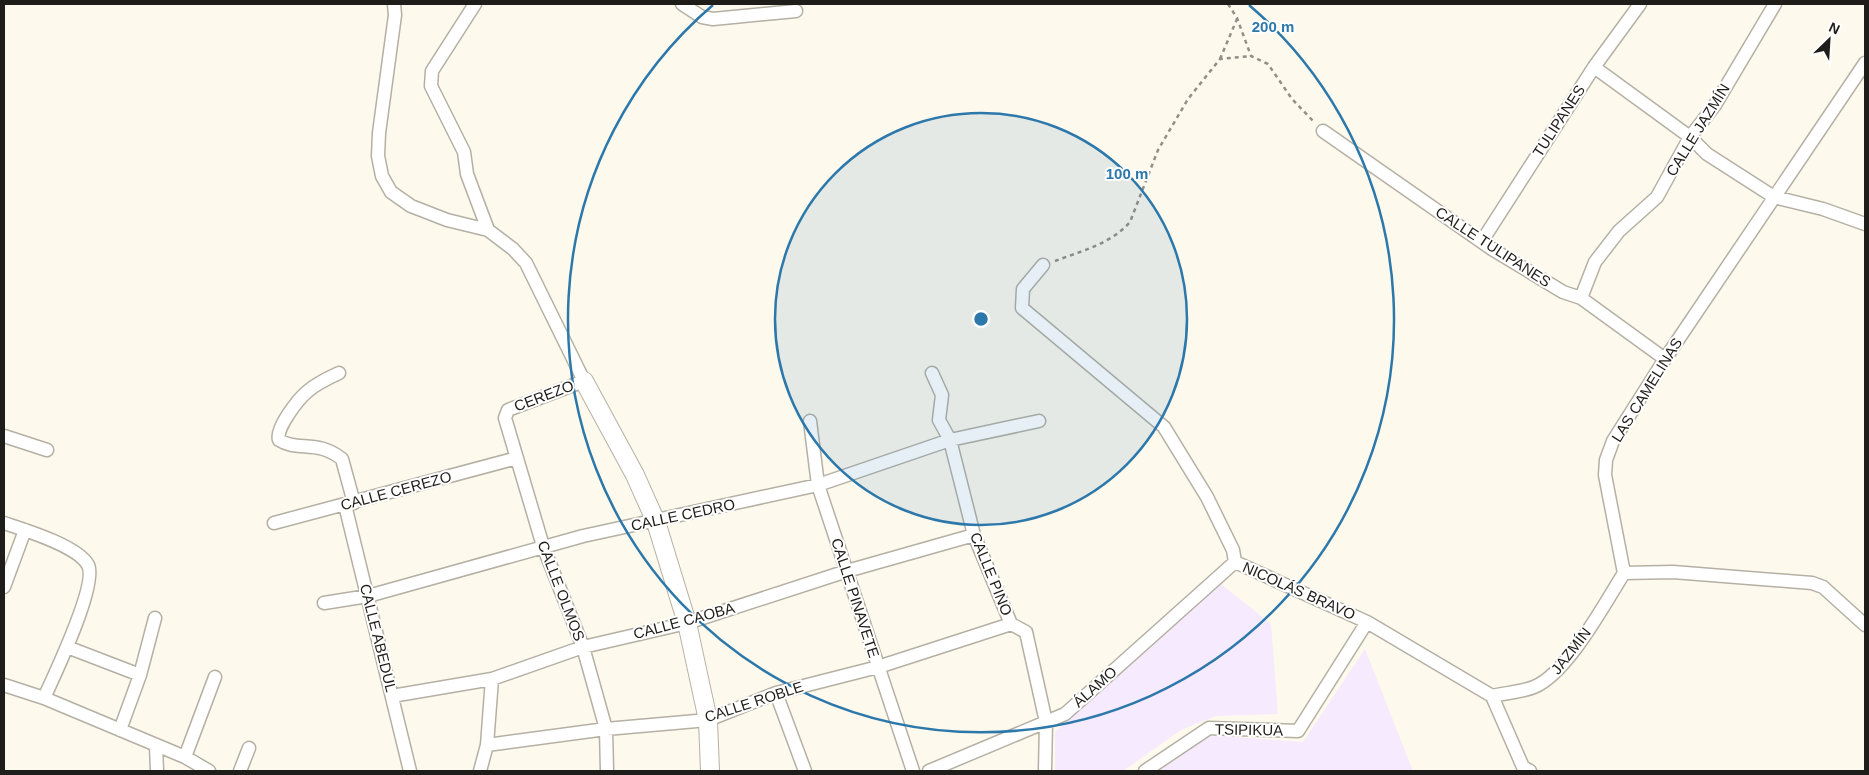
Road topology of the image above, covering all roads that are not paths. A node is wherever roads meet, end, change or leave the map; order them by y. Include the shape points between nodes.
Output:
1 (394, 4) edge
2 (474, 4) edge
3 (682, 4) edge
4 (1640, 4) edge
5 (1775, 4) edge
6 (796, 11) dead end
7 (1865, 63) edge
8 (1594, 67) junction
9 (1323, 131) road end
10 (1690, 137) junction
11 (1774, 197) junction
12 (1865, 224) edge
13 (488, 230) junction
14 (1482, 241) junction
15 (1044, 265) road end
16 (1581, 298) junction
17 (1665, 359) junction
18 (339, 373) dead end
19 (932, 373) dead end
20 (584, 380) junction
21 (506, 413) joint
22 (810, 421) dead end
23 (1039, 421) dead end
24 (4, 436) edge
25 (950, 440) junction
26 (47, 450) dead end
27 (517, 458) junction
28 (818, 485) junction
29 (349, 504) junction
30 (656, 522) junction
31 (4, 523) edge
32 (274, 523) dead end
33 (25, 530) junction
34 (974, 535) junction
35 (543, 546) junction
36 (1235, 562) junction
37 (846, 571) junction
38 (1624, 573) junction
39 (4, 587) edge
40 (368, 596) junction
41 (324, 603) dead end
42 (155, 618) dead end
43 (1367, 622) junction
44 (688, 623) junction
45 (1011, 624) junction
46 (1865, 626) edge
47 (66, 647) junction
48 (583, 647) junction
49 (878, 666) junction
50 (140, 675) junction
51 (215, 677) dead end
52 (492, 679) junction
53 (4, 685) edge
54 (776, 693) junction
55 (392, 696) junction
56 (1492, 696) junction
57 (44, 698) junction
58 (708, 720) junction
59 (1046, 722) junction
60 (120, 730) junction
61 (606, 730) junction
62 (487, 745) junction
63 (156, 746) junction
64 (248, 748) dead end
65 (185, 757) junction
66 (157, 771) edge
67 (209, 771) edge
68 (240, 771) edge
69 (410, 771) edge
70 (480, 771) edge
71 (607, 771) edge
72 (710, 771) edge
73 (805, 771) edge
74 (913, 771) edge
75 (929, 771) edge
76 (1045, 771) edge
77 (1144, 771) edge
78 (1530, 771) edge

1 - 13 street via 379,133 378,156 382,176 391,192 411,206 447,220
2 - 13 street via 430,78 464,152 467,174
3 - 6 street via 702,17 712,19
4 - 8 street, TULIPANES
5 - 10 street, CALLE JAZMÍN via 1715,105
7 - 11 street, LAS CAMELINAS
8 - 10 street
8 - 14 street, TULIPANES
9 - 14 street, CALLE TULIPANES
10 - 11 street via 1707,154
10 - 16 street, CALLE JAZMÍN via 1657,197 1619,231 1595,262
11 - 12 street
11 - 17 street, LAS CAMELINAS
13 - 20 street via 526,262
14 - 16 street, CALLE TULIPANES via 1563,292
15 - 36 street, NICOLÁS BRAVO via 1023,289 1022,308 1164,427 1207,497 1233,550
16 - 17 street, CALLE TULIPANES
17 - 38 street, LAS CAMELINAS via 1613,441 1606,460 1605,475
18 - 29 street via 307,392 277,435 278,440 286,445 326,449 342,459
19 - 25 street, CALLE PINO via 942,395 939,420
20 - 21 street, CEREZO
20 - 30 street via 635,475
21 - 27 street, CALLE OLMOS
22 - 28 street, CALLE PINAVETE
23 - 25 street, CALLE CEDRO
24 - 26 street
25 - 28 street, CALLE CEDRO
25 - 34 street, CALLE PINO
27 - 29 street, CALLE CEREZO
27 - 35 street, CALLE OLMOS
28 - 30 street, CALLE CEDRO
28 - 37 street, CALLE PINAVETE
29 - 32 street, CALLE CEREZO
29 - 40 street, CALLE ABEDUL
30 - 35 street, CALLE CEDRO
30 - 44 street
31 - 33 street
33 - 39 street
33 - 47 street via 77,554 91,571 81,612
34 - 37 street, CALLE CAOBA
34 - 45 street, CALLE PINO
35 - 40 street, CALLE CEDRO
35 - 48 street, CALLE OLMOS
36 - 43 street, NICOLÁS BRAVO
36 - 59 street, ÁLAMO via 1065,714
37 - 44 street, CALLE CAOBA
37 - 49 street, CALLE PINAVETE
38 - 46 street via 1673,572 1812,583 1823,588
38 - 56 street, JAZMÍN via 1582,640 1551,678 1534,688
40 - 41 street, CALLE CEDRO
40 - 55 street, CALLE ABEDUL
42 - 50 street
43 - 56 street, NICOLÁS BRAVO
43 - 77 street, TSIPIKUA via 1298,731 1209,728
44 - 48 street, CALLE CAOBA
44 - 58 street
45 - 49 street, CALLE ROBLE
45 - 59 street, CALLE PINO via 1026,632
47 - 50 street
47 - 57 street
48 - 52 street, CALLE CAOBA
48 - 61 street, CALLE OLMOS
49 - 54 street, CALLE ROBLE
49 - 74 street, CALLE PINAVETE
50 - 60 street
51 - 65 street
52 - 55 street, CALLE CAOBA
52 - 62 street
53 - 57 street
54 - 58 street, CALLE ROBLE
54 - 73 street
55 - 69 street, CALLE ABEDUL
56 - 78 street via 1523,767
57 - 60 street
58 - 61 street, CALLE ROBLE
58 - 72 street
59 - 75 street, ÁLAMO
59 - 76 street, CALLE PINO
60 - 63 street
61 - 62 street, CALLE ROBLE
61 - 71 street, CALLE OLMOS
62 - 70 street
63 - 65 street
63 - 66 street
64 - 68 street
65 - 67 street

